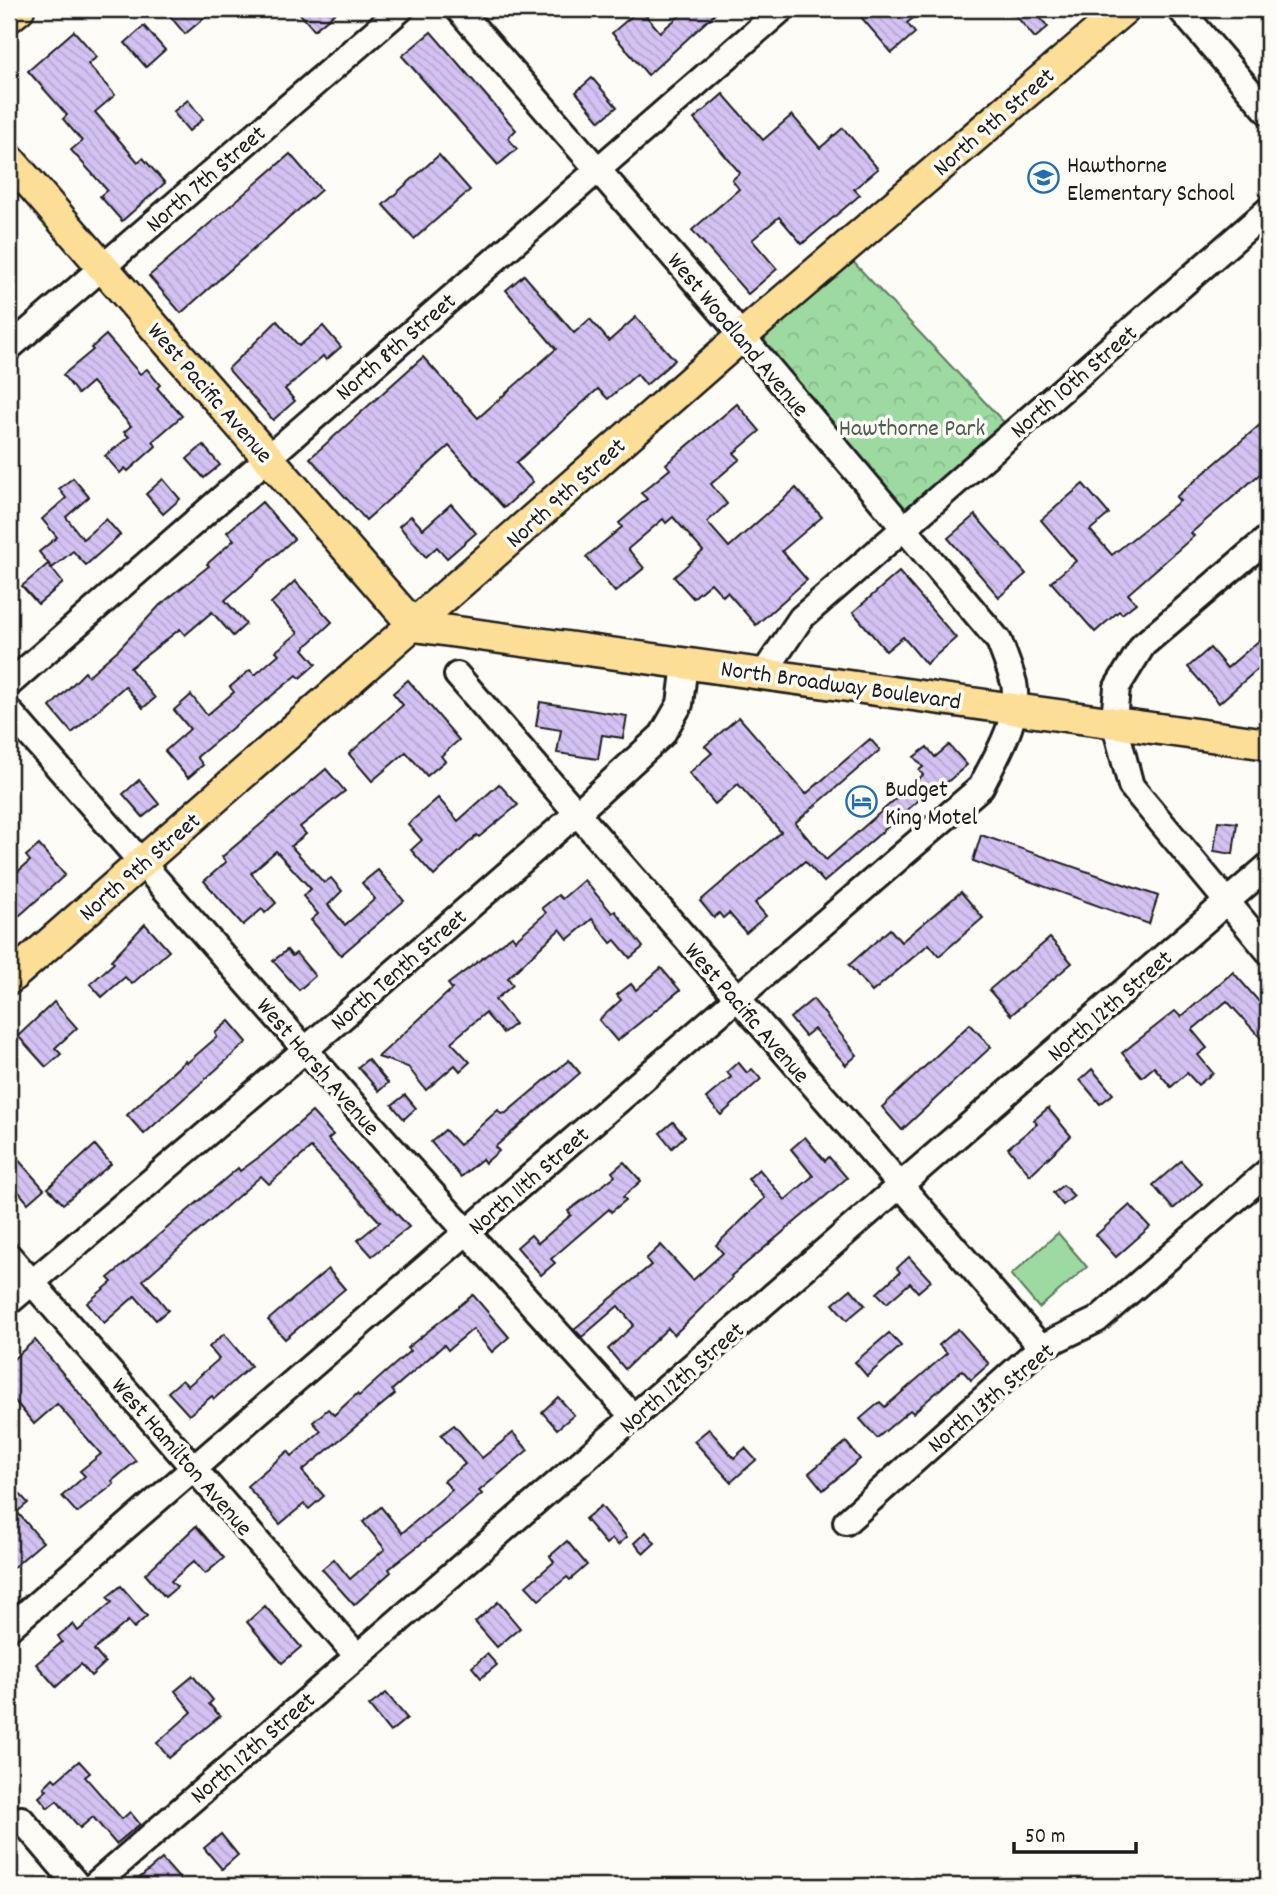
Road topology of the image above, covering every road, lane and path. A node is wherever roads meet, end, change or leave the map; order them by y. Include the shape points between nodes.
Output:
1 (19, 9) edge
2 (401, 9) edge
3 (458, 9) edge
4 (782, 9) edge
5 (1124, 9) edge
6 (1180, 9) edge
7 (9, 17) edge
8 (1268, 112) edge
9 (9, 159) edge
10 (598, 169) junction
11 (1268, 210) edge
12 (102, 267) junction
13 (742, 336) junction
14 (9, 348) edge
15 (268, 457) junction
16 (904, 529) junction
17 (1268, 538) edge
18 (414, 626) junction
19 (685, 664) junction
20 (764, 673) junction
21 (457, 675) dead end
22 (9, 684) edge
23 (1014, 708) junction
24 (9, 711) edge
25 (1114, 720) junction
26 (1268, 744) edge
27 (577, 813) junction
28 (142, 864) junction
29 (1268, 866) edge
30 (1227, 903) junction
31 (1268, 951) edge
32 (9, 979) edge
33 (737, 999) junction
34 (304, 1050) junction
35 (1268, 1171) edge
36 (900, 1187) junction
37 (466, 1233) junction
38 (9, 1256) edge
39 (32, 1282) junction
40 (9, 1302) edge
41 (1041, 1347) junction
42 (634, 1418) junction
43 (194, 1468) junction
44 (846, 1522) dead end
45 (9, 1628) edge
46 (357, 1656) junction
47 (21, 1819) dead end
48 (78, 1886) edge
49 (93, 1886) edge

1 - 7 main road
2 - 12 street, North 7th Street
3 - 10 street, West Woodland Avenue
4 - 10 street, North 8th Street
5 - 13 main road, North 9th Street
6 - 8 street
9 - 12 main road, West Pacific Avenue
10 - 13 street, West Woodland Avenue
10 - 15 street, North 8th Street
11 - 16 street, North 10th Street
12 - 14 street, North 7th Street
12 - 15 main road, West Pacific Avenue
13 - 16 street, West Woodland Avenue
13 - 18 main road, North 9th Street
15 - 18 main road, West Pacific Avenue
15 - 22 street, North 8th Street
16 - 20 street, North 10th Street via 801,618
16 - 23 street, West Woodland Avenue via 999,641 1014,685
17 - 25 street via 1143,645 1117,687
18 - 19 main road, North Broadway Boulevard
18 - 28 main road, North 9th Street
19 - 20 main road, North Broadway Boulevard
19 - 27 street, North Tenth Street via 680,704 662,736
20 - 23 main road, North Broadway Boulevard
21 - 27 street, West Pacific Avenue
23 - 25 main road, North Broadway Boulevard
23 - 33 street, North 11th Street via 981,787
24 - 28 street, West Harsh Avenue
25 - 26 main road, North Broadway Boulevard
25 - 30 street via 1131,786
27 - 33 street, West Pacific Avenue
27 - 34 street, North Tenth Street
28 - 32 main road, North 9th Street
28 - 34 street, West Harsh Avenue
29 - 30 street, North 12th Street
30 - 31 street
30 - 36 street, North 12th Street
33 - 36 street, West Pacific Avenue
33 - 37 street, North 11th Street
34 - 37 street, West Harsh Avenue
34 - 39 street, North Tenth Street
35 - 41 street, North 13th Street via 1097,1320
36 - 41 street, West Pacific Avenue
36 - 42 street, North 12th Street
37 - 42 street, West Harsh Avenue
37 - 43 street, North 11th Street
38 - 39 street, West Hamilton Avenue
39 - 40 street, North Tenth Street
39 - 43 street, West Hamilton Avenue
41 - 44 street, North 13th Street
42 - 46 street, North 12th Street
43 - 45 street, North 11th Street
43 - 46 street, West Hamilton Avenue
46 - 49 street, North 12th Street
47 - 48 street

